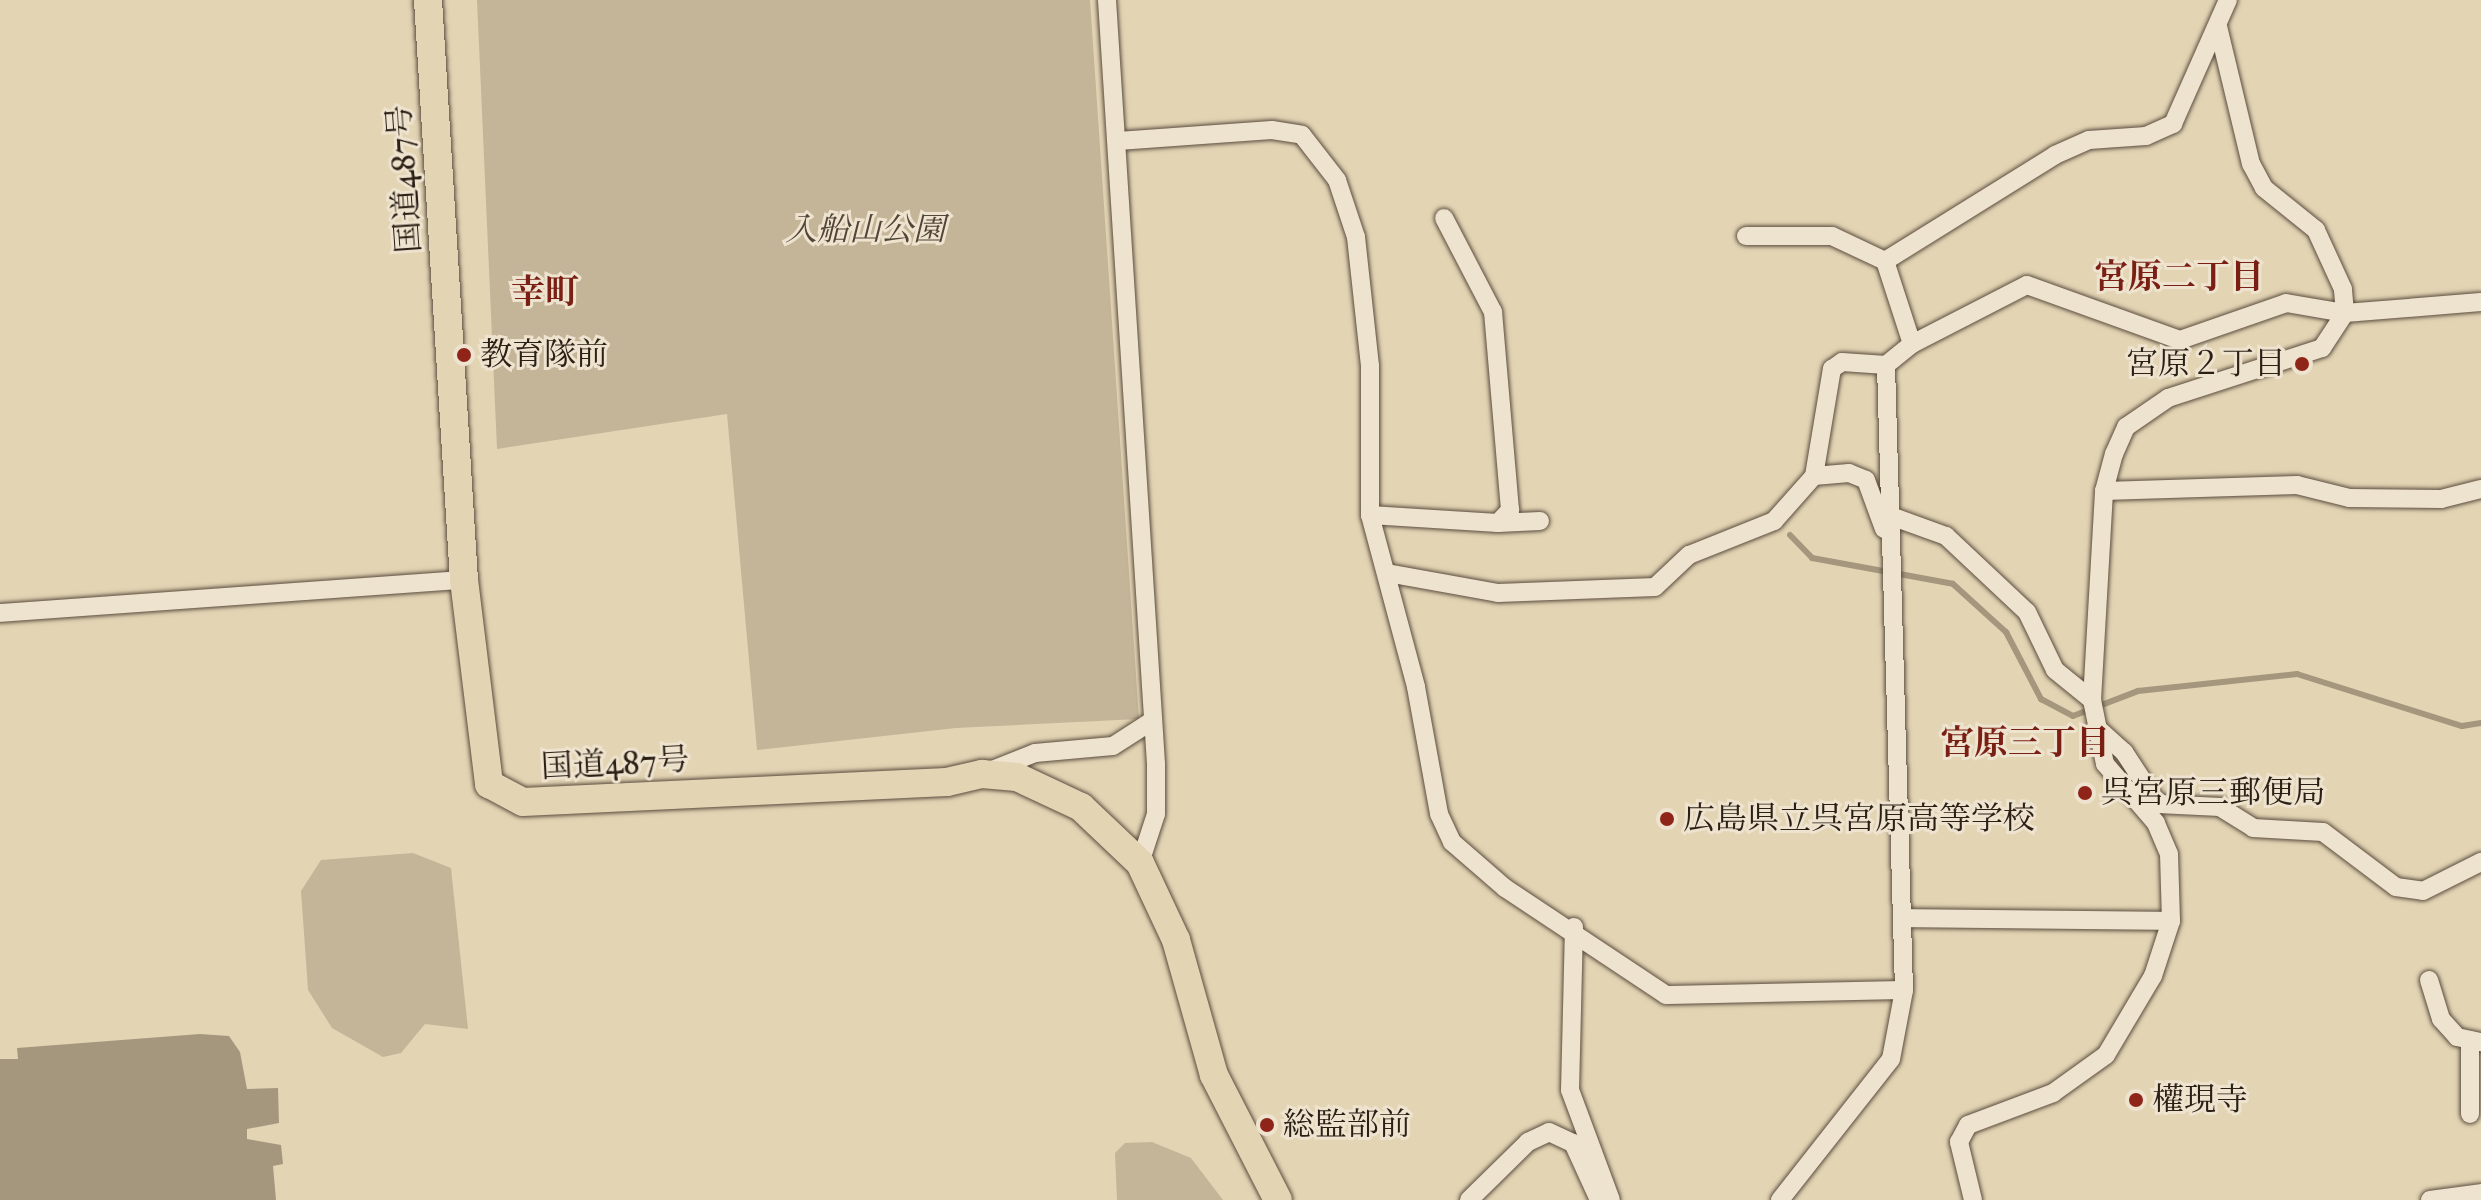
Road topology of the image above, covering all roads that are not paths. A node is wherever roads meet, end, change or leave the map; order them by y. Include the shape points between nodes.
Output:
1 (428, 0) edge
2 (1107, 0) edge
3 (2228, 0) edge
4 (2218, 27) junction
5 (1118, 141) junction
6 (1444, 218) dead end
7 (1746, 236) dead end
8 (1885, 261) junction
9 (2481, 302) edge
10 (2345, 313) junction
11 (1912, 344) junction
12 (1886, 365) junction
13 (1814, 476) junction
14 (2481, 489) edge
15 (2104, 491) junction
16 (1370, 515) junction
17 (1888, 515) junction
18 (1540, 521) dead end
19 (1498, 523) junction
20 (1889, 541) junction
21 (1387, 573) junction
22 (464, 580) junction
23 (0, 613) edge
24 (2092, 700) junction
25 (1152, 721) junction
26 (2096, 727) junction
27 (982, 774) junction
28 (2481, 862) edge
29 (1140, 863) junction
30 (1902, 918) junction
31 (2171, 921) junction
32 (1574, 927) junction
33 (2429, 980) dead end
34 (1904, 990) junction
35 (2475, 1041) edge
36 (2470, 1114) dead end
37 (2481, 1193) edge
38 (1278, 1200) edge
39 (1469, 1200) edge
40 (1599, 1200) edge
41 (1611, 1200) edge
42 (1780, 1200) edge
43 (1973, 1200) edge
44 (2430, 1200) edge

1 - 22 highway, 国道487号
2 - 5 street
3 - 4 street
4 - 8 street via 2173,124 2146,136 2089,140 2055,155
4 - 10 street via 2251,164 2264,188 2316,230 2343,289
5 - 16 street via 1272,130 1302,135 1337,180 1356,237 1368,352
5 - 25 street
6 - 19 street via 1493,312 1510,510
7 - 8 street via 1832,236
8 - 11 street
9 - 10 street
10 - 11 street via 2286,303 2180,340 2027,285
10 - 15 street via 2322,348 2168,398 2126,427
11 - 12 street
12 - 13 street via 1842,362 1832,369
12 - 17 street
13 - 20 street via 1849,473 1866,480
13 - 21 street via 1774,521 1689,555 1655,587 1498,593
14 - 15 street via 2441,499 2349,498 2297,485
15 - 24 street
16 - 19 street
16 - 21 street
17 - 20 street
17 - 24 street via 1946,536 2027,612 2055,670
18 - 19 street
20 - 30 street
21 - 32 street via 1439,814 1452,842 1505,888
22 - 23 street
22 - 27 highway, 国道487号 via 482,771 502,794 523,802 947,782
24 - 26 street
25 - 27 street via 1113,746 1035,753
25 - 29 street via 1156,814
26 - 28 street via 2124,752 2158,804 2220,807 2253,828 2323,832 2396,887 2423,891
26 - 31 street via 2105,764 2156,823 2169,854
27 - 29 highway, 国道487号 via 1017,777 1081,807
29 - 38 highway, 国道487号 via 1176,940 1214,1075
30 - 31 street
30 - 34 street
31 - 43 street via 2153,976 2106,1055 2053,1093 1968,1125 1959,1142
32 - 34 street via 1666,995
32 - 41 street via 1570,1090
33 - 35 street via 2441,1019
34 - 42 street via 1891,1059
35 - 36 street
37 - 44 street
39 - 40 street via 1528,1142 1549,1132 1573,1143

